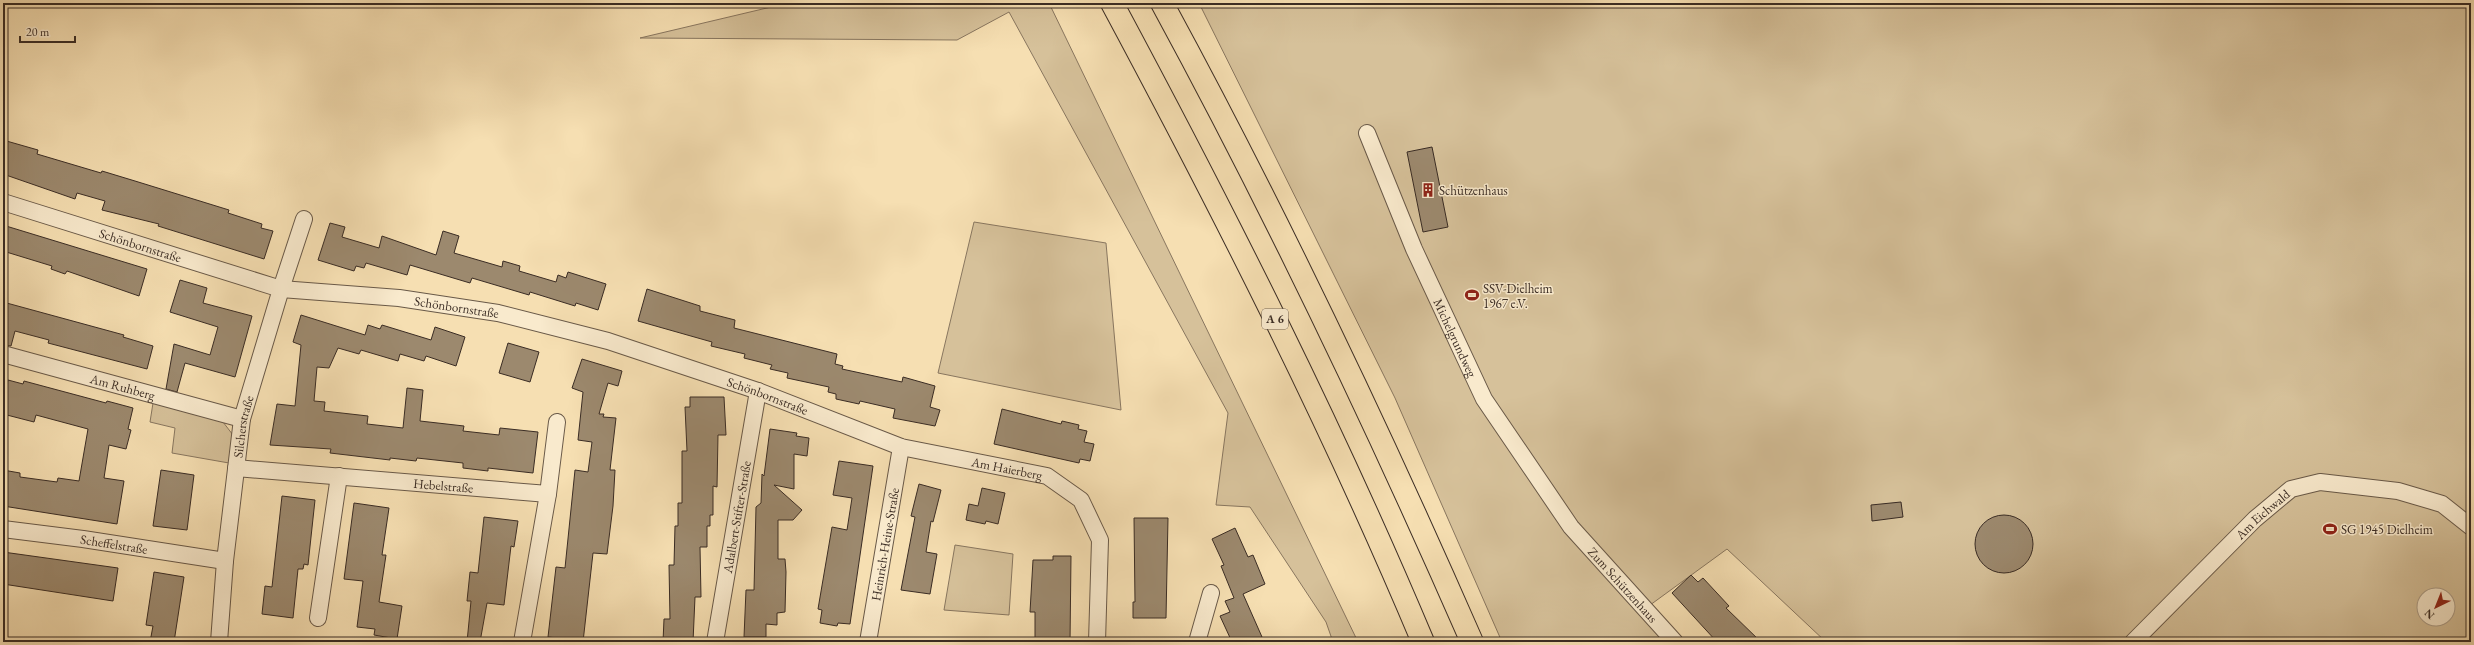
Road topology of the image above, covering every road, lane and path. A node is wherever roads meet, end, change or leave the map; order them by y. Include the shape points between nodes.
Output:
1 (1112, 3) edge
2 (1162, 3) edge
3 (1367, 133) dead end
4 (3, 202) edge
5 (304, 219) dead end
6 (281, 289) junction
7 (3, 354) edge
8 (758, 391) junction
9 (242, 419) junction
10 (557, 422) dead end
11 (901, 447) junction
12 (236, 468) junction
13 (340, 476) junction
14 (548, 494) junction
15 (2471, 526) edge
16 (1571, 527) joint
17 (3, 529) edge
18 (225, 561) junction
19 (1211, 593) dead end
20 (318, 618) dead end
21 (219, 642) edge
22 (522, 642) edge
23 (715, 642) edge
24 (868, 642) edge
25 (1097, 642) edge
26 (1196, 642) edge
27 (1423, 642) edge
28 (1472, 642) edge
29 (1675, 642) edge
30 (2133, 642) edge

1 - 27 highway, A 6 via 1282,332 1349,472
2 - 28 highway via 1323,317 1384,443
3 - 16 street, Michelgrundweg via 1414,249 1484,399
4 - 6 street, Schönbornstraße
5 - 6 street, Silcherstraße
6 - 8 street, Schönbornstraße via 399,298 498,313 608,341
6 - 9 street, Silcherstraße
7 - 9 street, Am Ruhberg
8 - 11 street, Schönbornstraße
8 - 23 street, Adalbert-Stifter-Straße
9 - 12 street, Silcherstraße
10 - 14 street
11 - 24 street, Heinrich-Heine-Straße
11 - 25 street, Am Haierberg via 1047,476 1080,500 1100,540
12 - 13 street, Hebelstraße
12 - 18 street, Silcherstraße
13 - 14 street, Hebelstraße
13 - 20 street
14 - 22 street
15 - 30 street, Am Eichwald via 2442,504 2398,491 2320,482 2291,489 2256,519
16 - 29 street, Zum Schützenhaus
17 - 18 street, Scheffelstraße via 83,538
18 - 21 street, Silcherstraße
19 - 26 street

